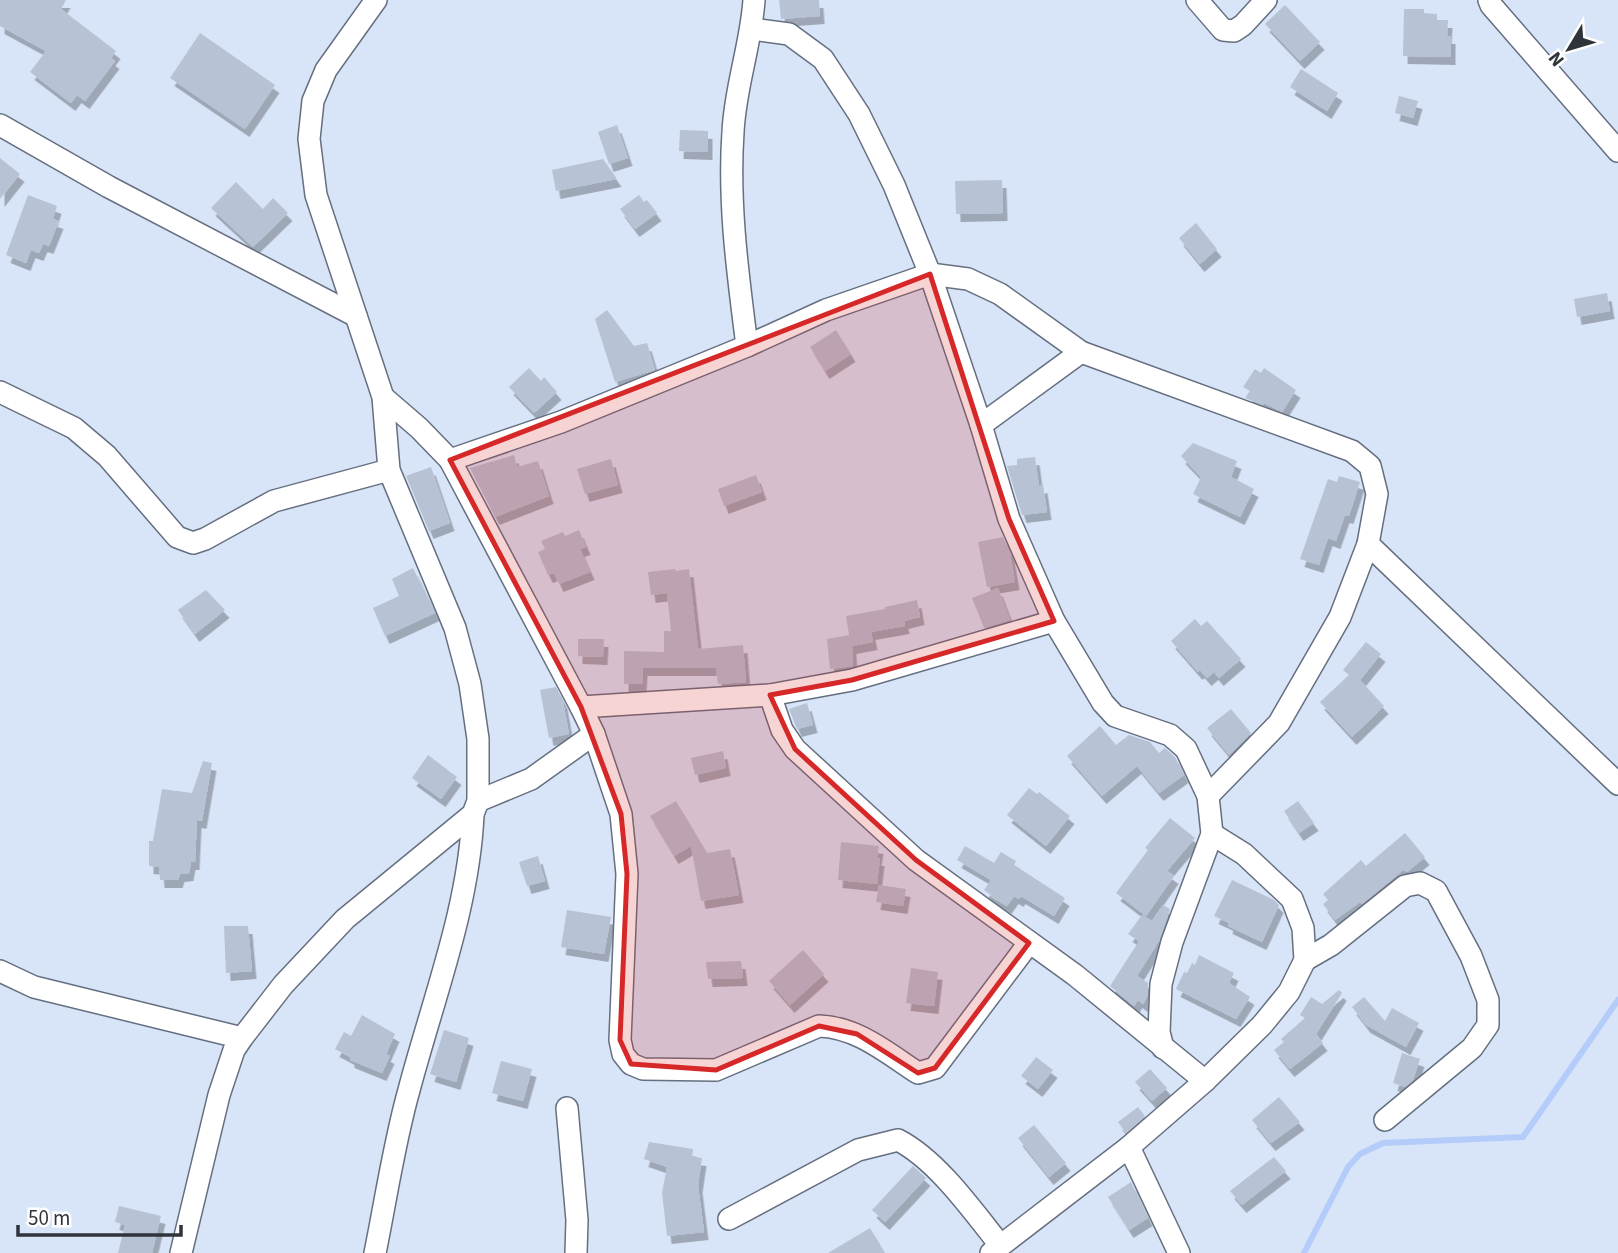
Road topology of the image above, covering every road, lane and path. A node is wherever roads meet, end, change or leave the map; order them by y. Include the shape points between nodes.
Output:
1 (376, 0) edge
2 (754, 0) edge
3 (1197, 0) edge
4 (1266, 0) edge
5 (1489, 0) edge
6 (752, 29) junction
7 (0, 125) edge
8 (1618, 151) edge
9 (930, 274) junction
10 (356, 316) junction
11 (747, 346) junction
12 (1081, 352) junction
13 (0, 392) edge
14 (383, 397) junction
15 (981, 425) junction
16 (450, 460) junction
17 (389, 470) junction
18 (1368, 544) junction
19 (1054, 621) junction
20 (769, 695) junction
21 (581, 707) junction
22 (594, 734) junction
23 (1618, 784) edge
24 (1208, 796) junction
25 (475, 808) junction
26 (1212, 834) junction
27 (1029, 943) junction
28 (1305, 960) junction
29 (0, 971) edge
30 (242, 1038) junction
31 (1163, 1048) junction
32 (1205, 1081) junction
33 (567, 1108) dead end
34 (1385, 1120) dead end
35 (1129, 1147) junction
36 (729, 1219) dead end
37 (996, 1249) edge
38 (181, 1253) edge
39 (375, 1253) edge
40 (576, 1253) edge
41 (1179, 1253) edge

1 - 10 street via 326,70 313,101 309,139 316,195
2 - 6 street
3 - 4 street via 1223,30 1234,31
5 - 8 street
6 - 9 street via 789,34 823,60 859,114
6 - 11 street via 741,67 733,131 732,206
7 - 10 street
9 - 11 street via 826,310
9 - 12 street via 968,279 1000,294
9 - 15 street
10 - 14 street
11 - 16 street via 561,422
12 - 15 street
12 - 18 street via 1352,451 1370,466 1377,494
13 - 17 street via 74,428 107,456 177,537 192,543 274,501
14 - 16 street
14 - 17 street
15 - 19 street via 1009,519
16 - 21 street
17 - 25 street via 458,639 470,684 478,739
18 - 23 street
18 - 24 street via 1340,617 1279,723
19 - 20 street via 852,680
19 - 24 street via 1103,704 1115,716 1170,735 1186,749
20 - 21 street
20 - 27 street via 795,749 916,860
21 - 22 street
22 - 25 street via 531,779
22 - 27 street via 621,814 627,874 620,1040 631,1064 643,1069 716,1070 819,1026 857,1034 918,1073 935,1068
24 - 26 street
25 - 30 street via 345,919 283,985
25 - 39 street via 460,907 408,1093
26 - 28 street via 1244,854 1292,900 1303,928
26 - 31 street via 1161,984
27 - 31 street
28 - 32 street via 1289,992 1262,1025
28 - 34 street via 1405,886 1420,883 1436,891 1471,956 1488,1000 1488,1025 1472,1048
29 - 30 street via 34,987
30 - 38 street via 219,1096
31 - 32 street
32 - 35 street
33 - 40 street
35 - 37 street
35 - 41 street
36 - 37 street via 858,1150 898,1140 914,1148 965,1200

